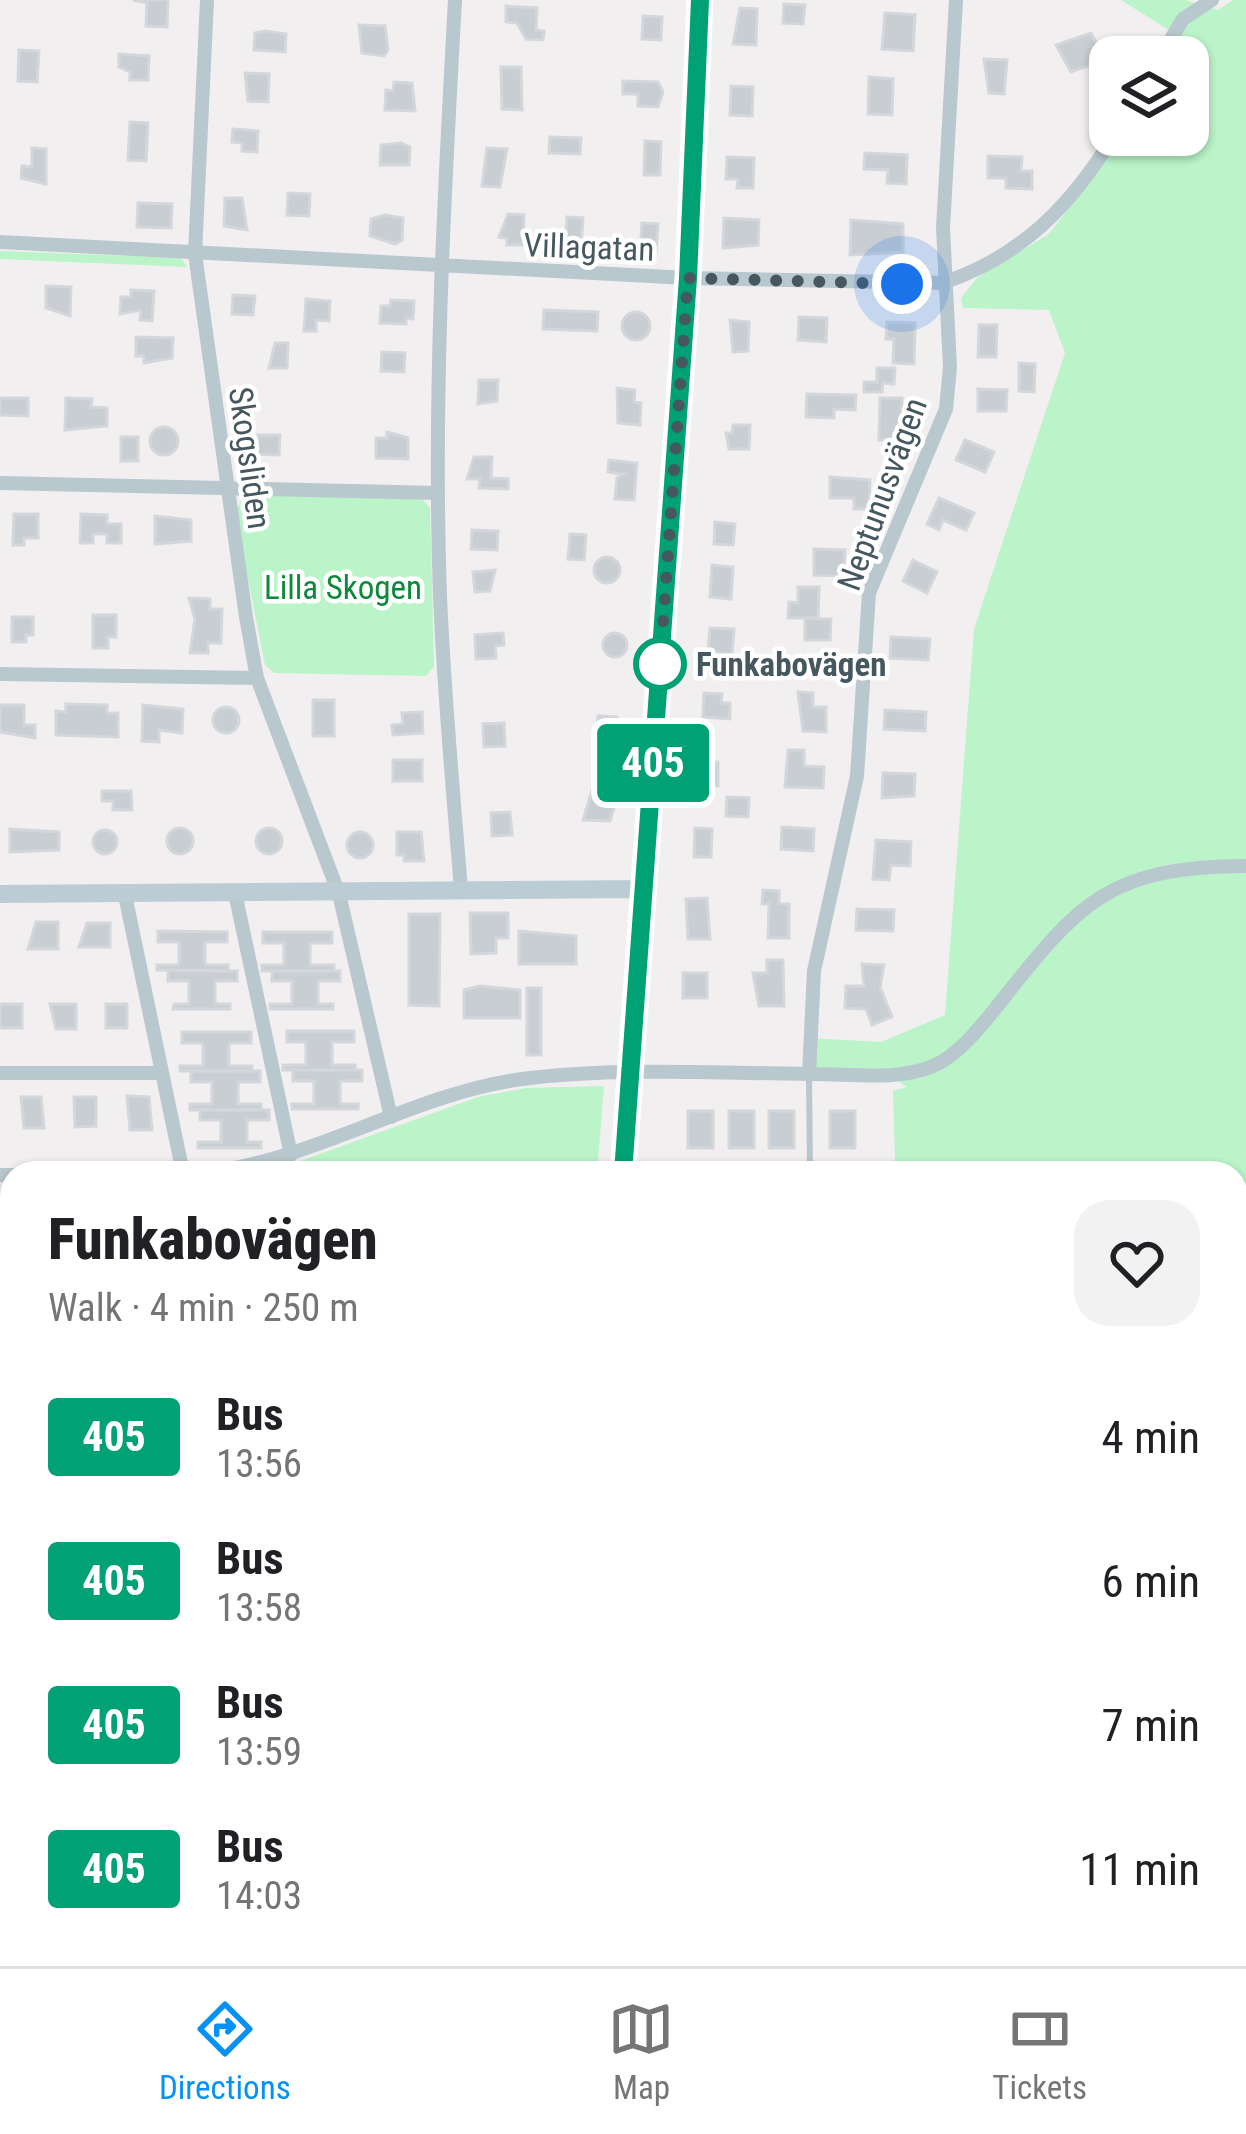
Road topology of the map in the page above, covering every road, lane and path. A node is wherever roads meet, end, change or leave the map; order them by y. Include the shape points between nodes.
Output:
1 (206, 0) edge
2 (455, 0) edge
3 (700, 0) edge
4 (956, 0) edge
5 (1212, 0) edge
6 (1173, 36) edge
7 (1098, 156) edge
8 (0, 242) edge
9 (195, 254) junction
10 (444, 268) junction
11 (688, 278) junction
12 (942, 283) junction
13 (0, 483) edge
14 (227, 489) junction
15 (438, 494) junction
16 (0, 674) edge
17 (257, 678) junction
18 (1246, 866) edge
19 (461, 889) junction
20 (645, 889) junction
21 (235, 893) junction
22 (0, 894) edge
23 (339, 894) junction
24 (124, 895) junction
25 (633, 1072) junction
26 (0, 1073) edge
27 (161, 1073) junction
28 (809, 1074) junction
29 (391, 1117) junction
30 (291, 1155) junction
31 (180, 1161) edge
32 (274, 1161) edge
33 (624, 1161) edge
34 (810, 1161) edge

1 - 9 street, Skogsliden
2 - 10 street
3 - 11 main road
4 - 12 street, Neptunusvägen
5 - 6 street
7 - 12 street, Villagatan via 1044,228 981,271
8 - 9 street, Villagatan
9 - 10 street, Villagatan
9 - 14 street, Skogsliden
10 - 11 street, Villagatan
10 - 15 street
11 - 12 street, Villagatan
11 - 20 main road
12 - 28 street, Neptunusvägen via 946,409 869,593 857,776 814,970
13 - 14 street
14 - 15 street
14 - 17 street, Skogsliden
15 - 19 street
16 - 17 street
17 - 23 street, Skogsliden
18 - 28 street via 1178,866 1125,880 1069,919 990,1016 934,1066
19 - 20 main road
19 - 23 main road
20 - 25 main road
21 - 23 main road
21 - 24 main road
21 - 30 street
22 - 24 main road
23 - 29 street, Skogsliden
24 - 27 street
25 - 28 street
25 - 29 street via 478,1088
25 - 33 main road
26 - 27 street
27 - 31 street
28 - 34 lane
29 - 30 street
30 - 32 street

